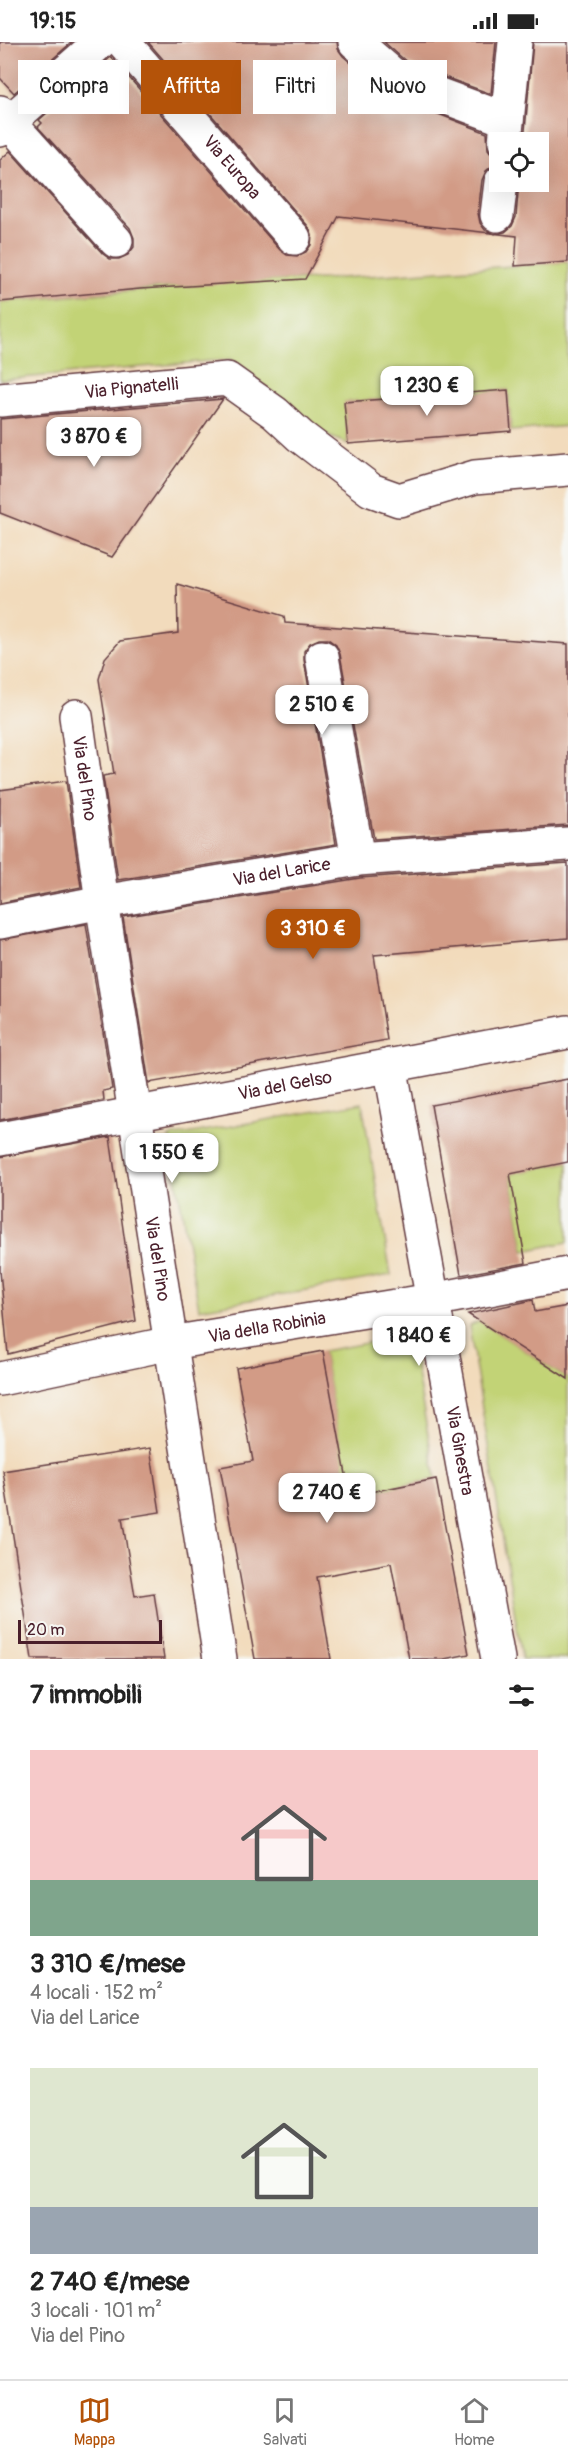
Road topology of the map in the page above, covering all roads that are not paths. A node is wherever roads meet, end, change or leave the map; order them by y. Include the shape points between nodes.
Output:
1 (100, 42) edge
2 (123, 42) edge
3 (355, 42) edge
4 (515, 42) edge
5 (3, 121) edge
6 (506, 131) edge
7 (500, 192) edge
8 (497, 215) dead end
9 (294, 238) dead end
10 (116, 241) dead end
11 (0, 400) edge
12 (568, 469) edge
13 (322, 657) dead end
14 (76, 716) dead end
15 (568, 844) edge
16 (358, 859) junction
17 (102, 902) junction
18 (0, 922) edge
19 (568, 1032) edge
20 (390, 1065) junction
21 (135, 1113) junction
22 (0, 1139) edge
23 (568, 1274) edge
24 (432, 1300) junction
25 (171, 1343) junction
26 (0, 1379) edge
27 (220, 1659) edge
28 (498, 1659) edge

1 - 5 street
2 - 9 street, Via Europa
3 - 6 street via 399,80
4 - 6 street
5 - 10 street
7 - 8 street
11 - 12 street, Via Pignatelli via 226,379 370,490 399,500 475,477
13 - 16 street
14 - 17 street, Via del Pino
15 - 16 street, Via del Larice
16 - 17 street, Via del Larice
17 - 18 street, Via del Larice
17 - 21 street, Via del Pino
19 - 20 street, Via del Gelso
20 - 21 street, Via del Gelso
20 - 24 street, Via Ginestra
21 - 22 street, Via del Gelso
21 - 25 street, Via del Pino
23 - 24 street, Via della Robinia
24 - 25 street, Via della Robinia
24 - 28 street, Via Ginestra
25 - 26 street, Via della Robinia
25 - 27 street, Via del Pino

